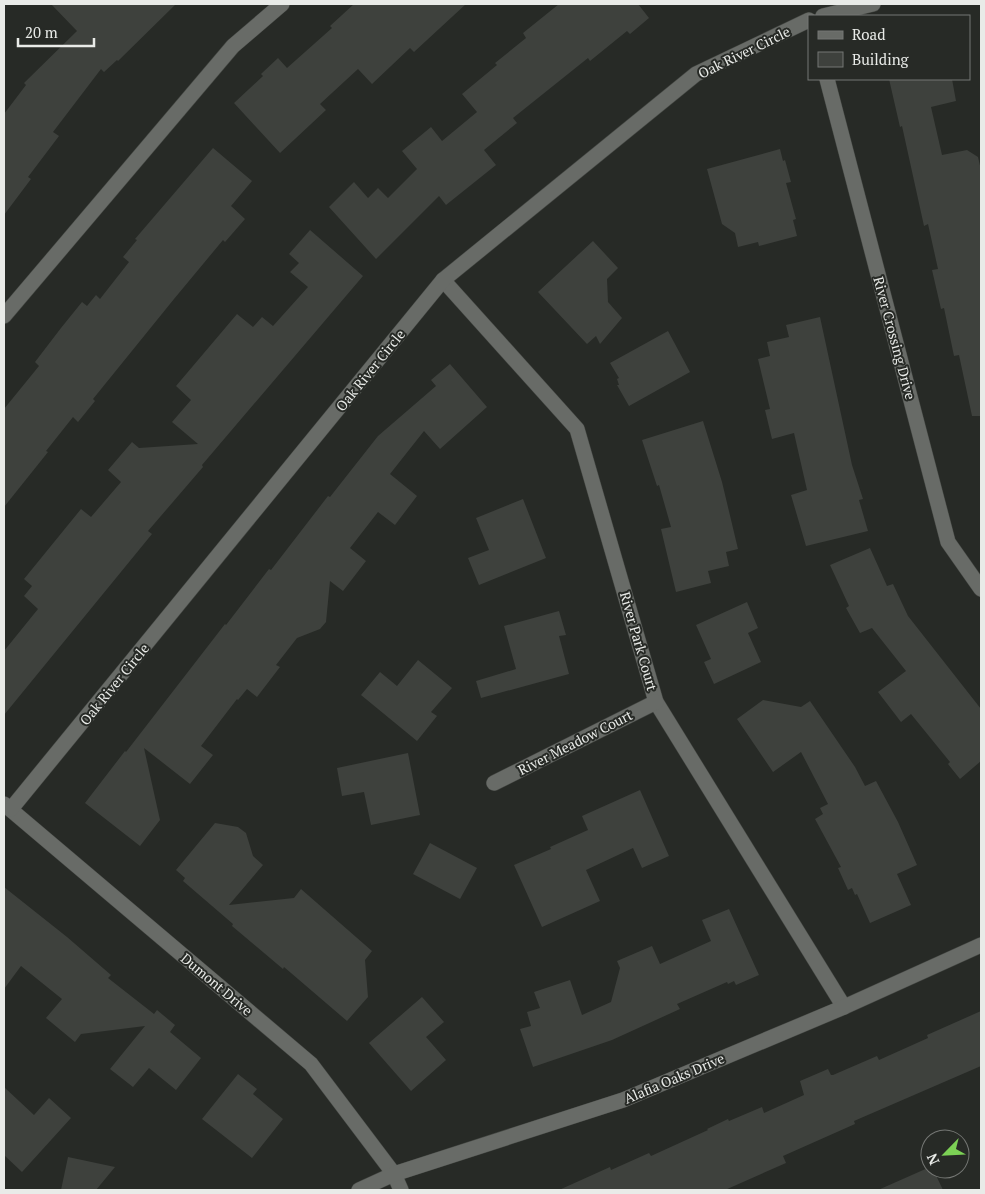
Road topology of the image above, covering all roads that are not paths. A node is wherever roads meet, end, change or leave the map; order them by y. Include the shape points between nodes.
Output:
1 (282, 4) edge
2 (873, 4) edge
3 (827, 15) edge
4 (808, 20) edge
5 (827, 80) edge
6 (443, 280) junction
7 (4, 316) edge
8 (981, 588) edge
9 (656, 702) junction
10 (494, 783) dead end
11 (7, 806) edge
12 (981, 945) edge
13 (844, 1007) junction
14 (394, 1174) junction
15 (359, 1190) edge
16 (400, 1190) edge

1 - 7 street via 233,46
2 - 3 street
4 - 6 street, Oak River Circle via 696,74
5 - 8 street, River Crossing Drive via 948,542
6 - 9 street, River Park Court via 577,429
6 - 11 street, Oak River Circle
9 - 10 street, River Meadow Court
9 - 13 street, River Park Court
11 - 14 street, Dumont Drive via 311,1064
12 - 13 street, Alafia Oaks Drive
13 - 14 street, Alafia Oaks Drive via 623,1100
14 - 15 street, Alafia Oaks Drive
14 - 16 street, Dumont Drive

